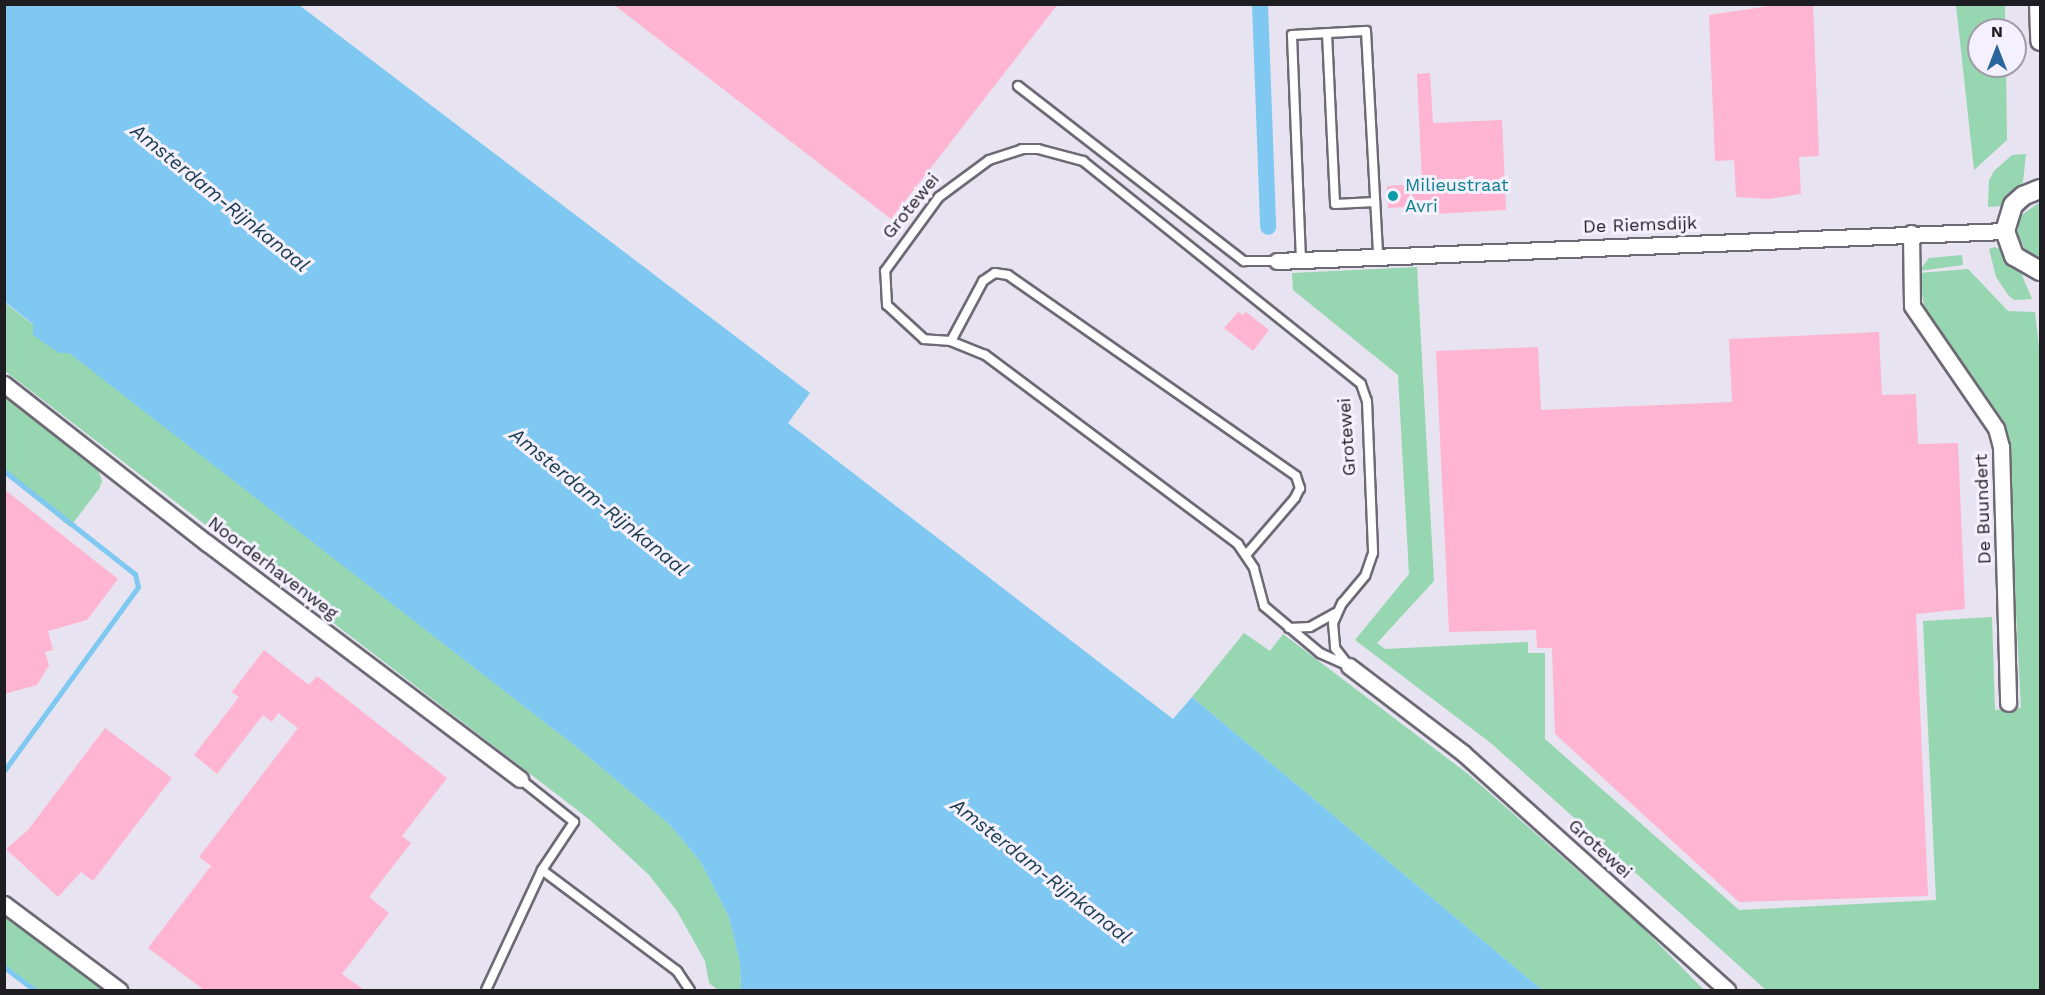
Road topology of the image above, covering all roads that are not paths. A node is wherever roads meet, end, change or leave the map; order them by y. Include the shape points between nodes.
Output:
1 (2039, 4) edge
2 (1327, 33) junction
3 (2040, 41) edge
4 (1018, 86) dead end
5 (2040, 189) edge
6 (1375, 202) junction
7 (2005, 231) junction
8 (1911, 233) junction
9 (1378, 256) junction
10 (1301, 260) junction
11 (1277, 261) joint
12 (2040, 271) edge
13 (951, 341) junction
14 (4, 384) edge
15 (1246, 555) junction
16 (1335, 613) junction
17 (1287, 628) junction
18 (1349, 666) junction
19 (2008, 703) dead end
20 (520, 778) joint
21 (542, 870) junction
22 (4, 903) edge
23 (119, 990) edge
24 (486, 990) edge
25 (690, 990) edge
26 (1727, 990) edge

1 - 3 street
2 - 6 lane via 1366,31
2 - 6 lane via 1335,204
2 - 10 lane via 1292,35
4 - 11 lane via 1244,261
5 - 7 street via 2013,205
6 - 9 lane
7 - 8 street, De Riemsdijk
7 - 12 street via 2014,256
8 - 9 street, De Riemsdijk
8 - 19 street, De Buundert via 1912,306 1996,428 2001,447
9 - 10 street, De Riemsdijk
10 - 11 street, De Riemsdijk
13 - 15 lane via 985,355 1238,544
13 - 15 lane via 982,281 995,273 1008,275 1296,476 1300,488 1295,498
13 - 16 lane, Grotewei via 924,339 893,315 887,305 884,282 885,271 939,197 965,174 1007,152 1038,149 1083,161 1354,376 1366,393 1372,564
14 - 20 street, Noorderhavenweg via 207,543
15 - 17 lane via 1254,568 1264,606
16 - 17 lane via 1310,627
16 - 18 lane, Grotewei via 1335,648
17 - 18 lane via 1320,653
18 - 26 street, Grotewei via 1463,753
20 - 21 lane via 574,822
21 - 24 lane
21 - 25 lane via 677,970
22 - 23 street

